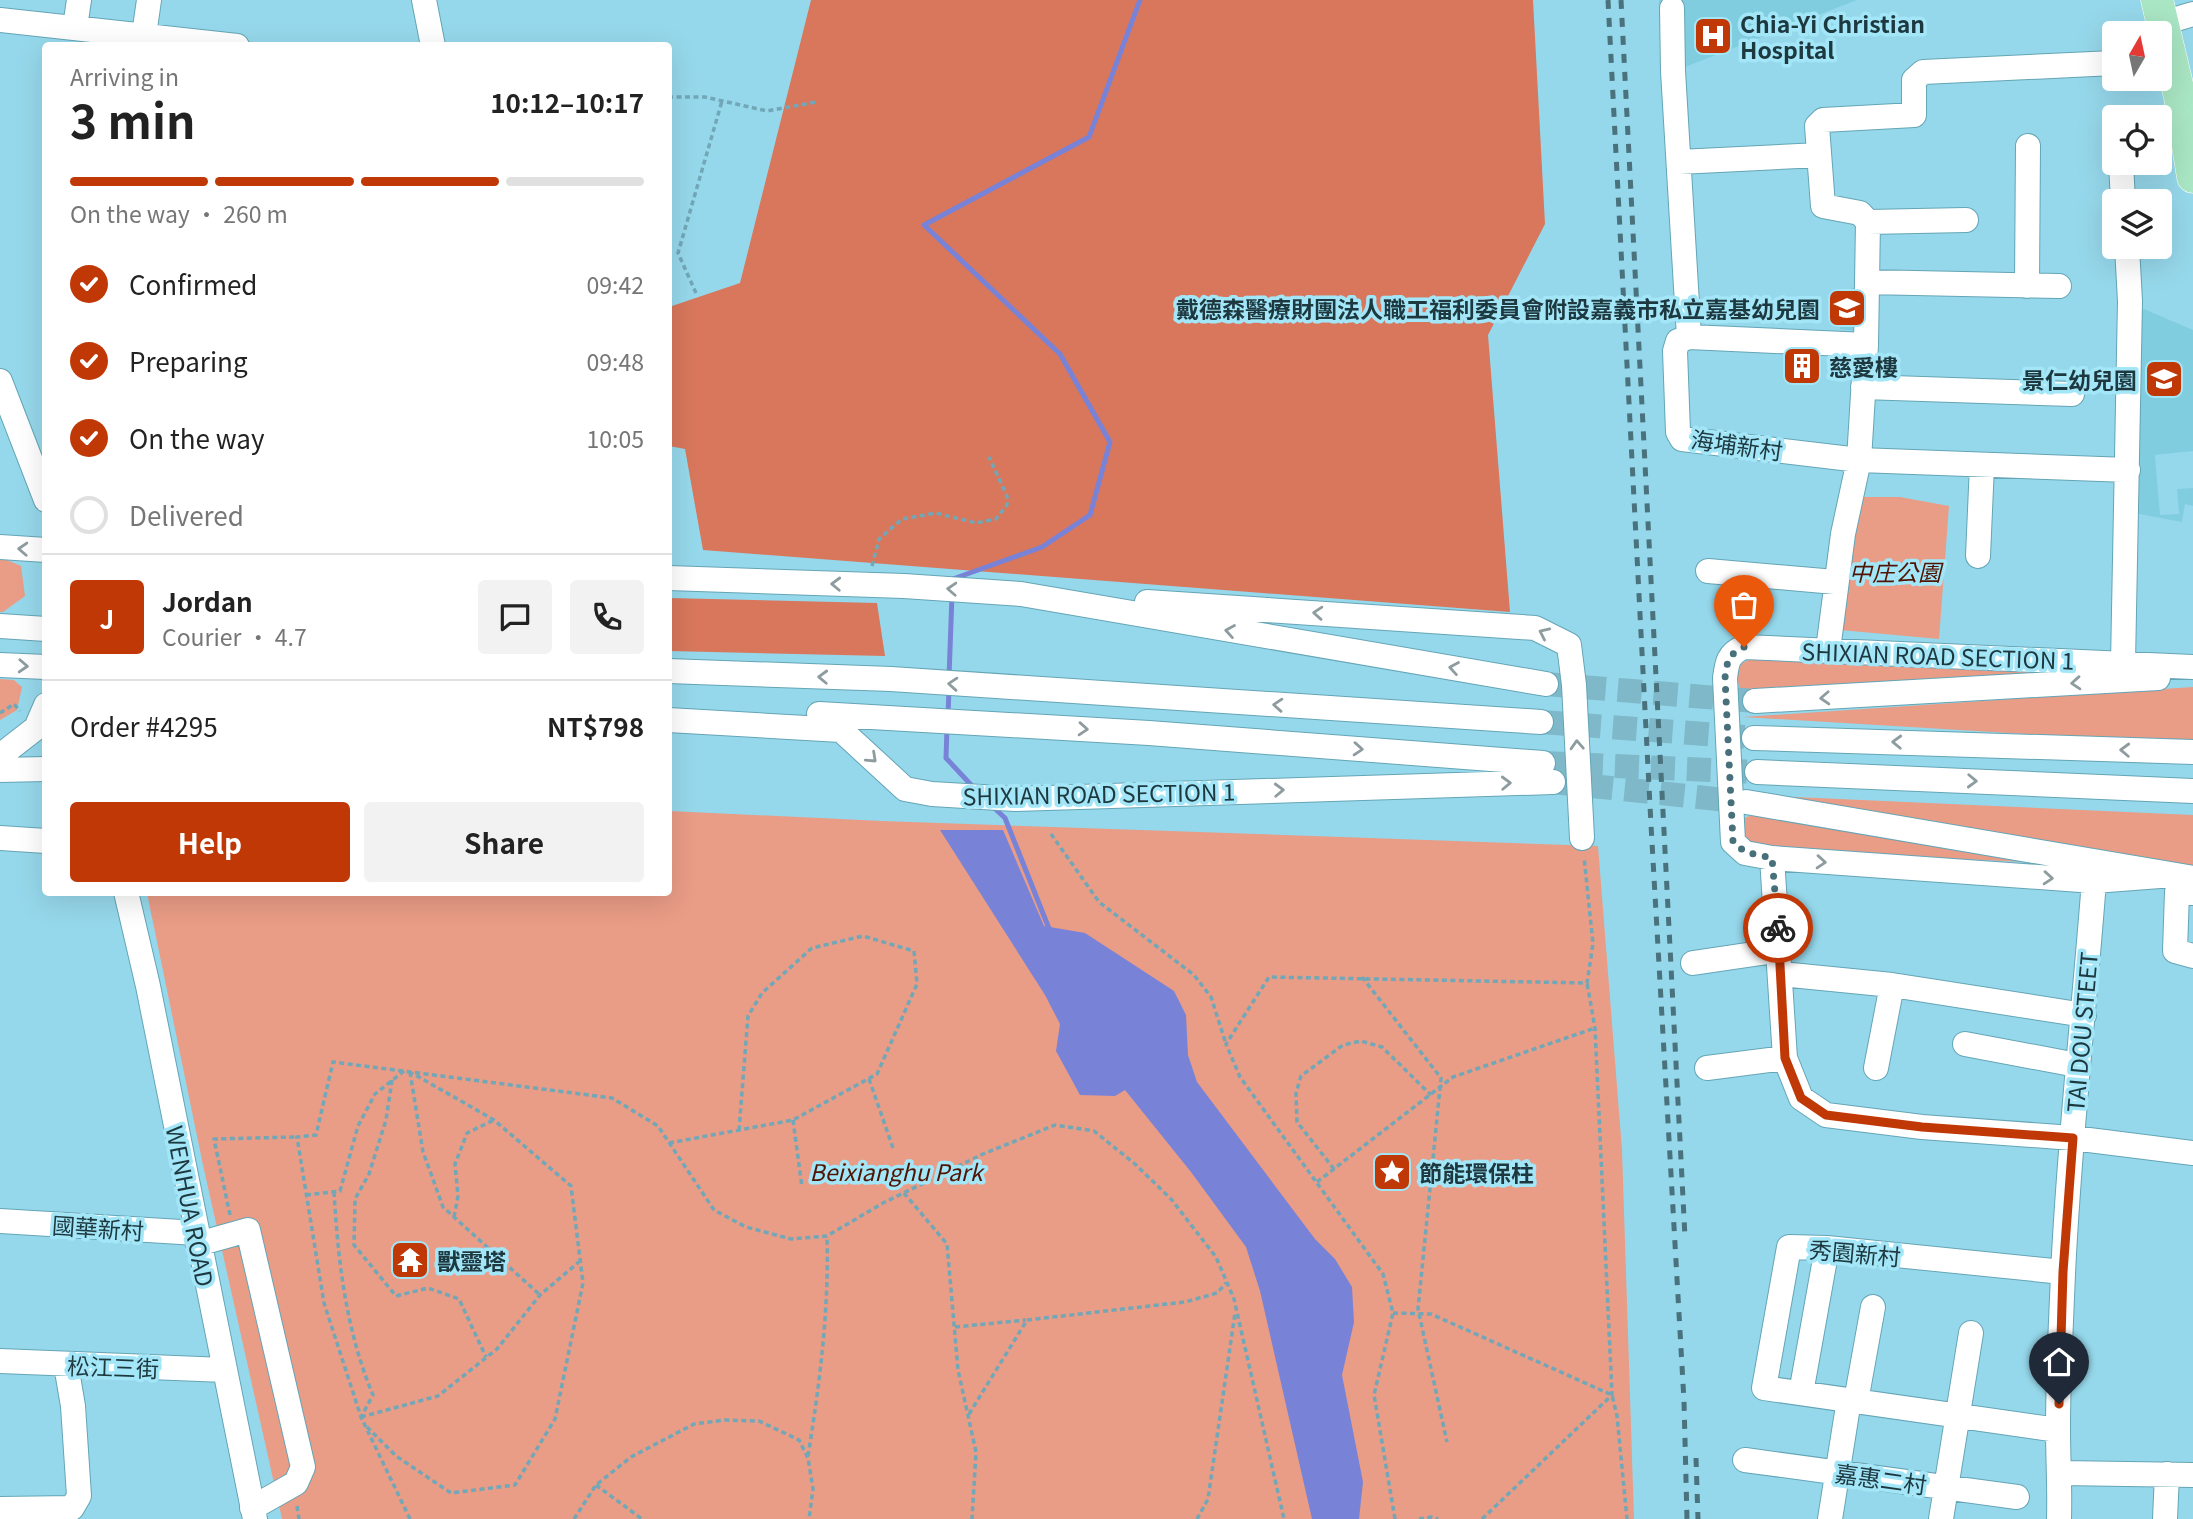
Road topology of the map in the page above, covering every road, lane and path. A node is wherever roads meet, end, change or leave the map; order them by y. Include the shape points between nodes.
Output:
1 (79, 0) edge
2 (149, 0) edge
3 (424, 0) edge
4 (1672, 8) dead end
5 (2193, 14) edge
6 (0, 20) edge
7 (2172, 26) edge
8 (75, 27) junction
9 (144, 35) junction
10 (203, 42) edge
11 (432, 42) edge
12 (2172, 60) edge
13 (2102, 64) edge
14 (672, 97) edge
15 (722, 101) junction
16 (816, 102) dead end
17 (2187, 102) edge
18 (2028, 146) dead end
19 (1819, 155) junction
20 (1679, 162) junction
21 (2193, 177) edge
22 (1966, 220) dead end
23 (1868, 222) junction
24 (2128, 259) edge
25 (1867, 282) junction
26 (2027, 286) junction
27 (2059, 286) dead end
28 (696, 293) dead end
29 (1689, 337) junction
30 (1866, 345) junction
31 (0, 381) edge
32 (1863, 387) junction
33 (2072, 394) dead end
34 (989, 457) dead end
35 (1859, 460) junction
36 (1982, 465) junction
37 (2128, 470) junction
38 (42, 490) edge
39 (0, 547) edge
40 (42, 550) edge
41 (1978, 556) dead end
42 (1708, 571) dead end
43 (672, 578) edge
44 (1835, 582) junction
45 (867, 585) junction
46 (1011, 593) junction
47 (0, 626) edge
48 (42, 629) edge
49 (1828, 650) junction
50 (2123, 663) junction
51 (0, 665) edge
52 (42, 667) edge
53 (2193, 667) edge
54 (672, 671) edge
55 (2193, 674) edge
56 (1546, 684) tunnel mouth
57 (1755, 701) tunnel mouth
58 (14, 704) dead end
59 (672, 704) edge
60 (0, 713) edge
61 (42, 714) edge
62 (672, 720) edge
63 (1541, 722) tunnel mouth
64 (1754, 738) tunnel mouth
65 (2193, 752) edge
66 (0, 756) edge
67 (42, 769) edge
68 (0, 770) edge
69 (1757, 772) tunnel mouth
70 (2193, 791) edge
71 (1746, 802) tunnel mouth
72 (1051, 834) dead end
73 (0, 838) edge
74 (1582, 838) joint
75 (42, 841) edge
76 (1772, 858) junction
77 (2183, 876) edge
78 (2094, 881) junction
79 (2193, 893) edge
80 (127, 896) edge
81 (2193, 956) edge
82 (1781, 962) junction
83 (1693, 963) dead end
84 (1362, 977) junction
85 (1587, 983) junction
86 (1892, 985) junction
87 (2084, 1014) junction
88 (1595, 1028) junction
89 (1226, 1044) junction
90 (1965, 1044) dead end
91 (1785, 1058) junction
92 (2077, 1065) junction
93 (1707, 1068) dead end
94 (1876, 1068) dead end
95 (404, 1071) junction
96 (410, 1072) junction
97 (869, 1079) junction
98 (392, 1080) junction
99 (1431, 1094) junction
100 (494, 1120) junction
101 (793, 1120) junction
102 (739, 1130) junction
103 (297, 1137) junction
104 (2073, 1138) junction
105 (669, 1143) junction
106 (893, 1148) dead end
107 (2193, 1153) edge
108 (1334, 1169) junction
109 (1317, 1182) junction
110 (802, 1187) dead end
111 (334, 1192) junction
112 (904, 1193) junction
113 (306, 1195) junction
114 (454, 1216) junction
115 (0, 1221) edge
116 (234, 1234) junction
117 (827, 1236) junction
118 (197, 1239) junction
119 (1827, 1248) junction
120 (580, 1261) junction
121 (2063, 1272) junction
122 (1226, 1282) junction
123 (540, 1295) junction
124 (1873, 1307) dead end
125 (1236, 1310) junction
126 (1393, 1312) junction
127 (1027, 1320) junction
128 (955, 1327) junction
129 (1971, 1333) dead end
130 (486, 1357) junction
131 (0, 1362) edge
132 (66, 1364) junction
133 (225, 1370) junction
134 (1801, 1393) junction
135 (1612, 1395) junction
136 (1853, 1401) junction
137 (969, 1414) junction
138 (1958, 1416) junction
139 (361, 1417) junction
140 (364, 1424) junction
141 (2058, 1430) junction
142 (1447, 1441) dead end
143 (808, 1458) junction
144 (1745, 1460) dead end
145 (1838, 1472) junction
146 (2061, 1473) junction
147 (2167, 1474) junction
148 (2193, 1475) edge
149 (596, 1485) junction
150 (1947, 1487) junction
151 (2017, 1496) dead end
152 (0, 1509) edge
153 (72, 1514) edge
154 (253, 1514) edge
155 (410, 1519) edge
156 (575, 1519) edge
157 (642, 1519) edge
158 (809, 1519) edge
159 (972, 1519) edge
160 (1197, 1519) edge
161 (1284, 1519) edge
162 (1395, 1519) edge
163 (1419, 1519) edge
164 (1438, 1519) edge
165 (1482, 1519) edge
166 (1627, 1519) edge
167 (1830, 1519) edge
168 (1941, 1519) edge
169 (2059, 1519) edge
170 (2165, 1519) edge

1 - 8 street
2 - 9 street
3 - 11 street
4 - 20 street
5 - 7 street
6 - 8 street
8 - 9 street
9 - 10 street
12 - 17 main road
13 - 19 street via 1923,72 1914,80 1920,124 1823,120 1817,126
14 - 15 path
15 - 16 path via 767,111
15 - 28 path via 678,253
17 - 21 main road
18 - 26 street
19 - 20 street
19 - 23 street via 1823,206 1860,213
20 - 29 street
22 - 23 street
23 - 25 street
24 - 37 street
25 - 26 street
25 - 30 street
26 - 27 street
29 - 30 street
29 - 35 street, 海埔新村 via 1678,341 1675,351 1682,439
30 - 32 street
31 - 38 street
32 - 33 street
32 - 35 street
34 - 45 path via 1007,496 1007,505 996,519 976,523 936,513 902,519 879,539
35 - 36 street, 海埔新村
35 - 44 street
36 - 37 street, 海埔新村
36 - 41 street
37 - 50 street
40 -> 39 street
42 - 44 street
45 -> 43 street
44 - 49 street
46 -> 45 street
56 -> 46 street
74 -> 46 street via 1569,645 1535,628
47 - 48 street
49 - 50 street, SHIXIAN ROAD SECTION 1
49 - 76 street, SHIXIAN ROAD SECTION 1 via 1744,647 1727,659 1733,842 1745,852
50 - 53 street, SHIXIAN ROAD SECTION 1
51 -> 52 street
63 -> 54 street via 891,679
55 -> 57 street, SHIXIAN ROAD SECTION 1
58 - 60 path
62 -> 59 street, SHIXIAN ROAD SECTION 1 via 841,730 905,789 1015,799 1548,772 1014,725
61 - 66 street via 36,728
65 -> 64 street
67 - 68 street
69 -> 70 street
71 - 77 street, SHIXIAN ROAD SECTION 1
72 - 89 path via 1099,902 1194,975 1211,997
73 - 75 street
74 - 85 path via 1592,944
76 -> 78 street, SHIXIAN ROAD SECTION 1
76 - 82 street
77 - 78 street, SHIXIAN ROAD SECTION 1
78 - 87 street, TAI DOU STEET
79 - 81 street via 2177,892 2175,951
80 - 118 street, WENHUA ROAD
82 - 83 street
82 - 86 street
82 - 91 street
84 - 85 path
84 - 89 path via 1269,976
84 - 142 path via 1441,1078 1418,1310
85 - 88 path
86 - 87 street
86 - 94 street
87 - 92 street, TAI DOU STEET
88 - 99 path via 1453,1077
88 - 135 path
89 - 109 path via 1240,1077
90 - 92 street
91 - 93 street
91 - 104 street via 1801,1098 1826,1115
92 - 104 street, TAI DOU STEET
95 - 96 path
95 - 98 path
95 - 103 path via 333,1062 316,1136
96 - 100 path
96 - 105 path via 612,1098 658,1126
96 - 114 path via 423,1152 443,1207
97 - 101 path
97 - 102 path via 877,1074 917,984 914,951 863,936 812,948 762,993 748,1016
97 - 106 path
98 - 111 path via 375,1094 358,1126 341,1191
98 - 130 path via 386,1120 369,1174 355,1199 354,1245 396,1296 428,1289 459,1299
99 - 108 path
99 - 108 path via 1382,1047 1361,1041 1343,1045 1301,1076 1296,1093 1297,1122
100 - 114 path via 467,1133 454,1164 458,1196
100 - 120 path via 571,1186
101 - 102 path
101 - 110 path
102 - 105 path
103 - 113 path
103 - 116 path via 214,1139
104 - 107 street
104 - 121 street, TAI DOU STEET
105 - 117 path via 714,1210 746,1227 791,1240
108 - 109 path
109 - 126 path via 1383,1274
111 - 113 path
111 - 139 path via 338,1259 359,1363 373,1395
112 - 117 path
112 - 122 path via 1055,1125 1094,1131 1171,1199 1216,1257
112 - 128 path via 947,1244
113 - 139 path via 324,1303
114 - 123 path
115 - 118 street, 國華新村
116 - 118 street, 國華新村
116 - 154 street via 248,1230 303,1467 296,1483
117 - 143 path via 825,1348
118 - 133 street, WENHUA ROAD
119 - 121 street, 秀園新村
119 - 134 street
119 - 134 street, 秀園新村 via 1789,1247 1765,1388
120 - 123 path
120 - 140 path via 583,1283 555,1419 516,1485 451,1493 396,1456
121 - 141 street, TAI DOU STEET
122 - 125 path
122 - 127 path via 1217,1293 1185,1302
123 - 130 path
124 - 136 street
125 - 160 path via 1208,1499
125 - 161 path
126 - 135 path via 1431,1314
126 - 162 path via 1374,1395
127 - 128 path
127 - 137 path
128 - 137 path via 958,1370
129 - 138 street
130 - 139 path via 438,1396
131 - 132 street, 松江三街
132 - 133 street, 松江三街
132 - 153 street via 74,1406 79,1496
133 - 154 street, WENHUA ROAD
134 - 136 street
135 - 165 path
135 - 166 path
136 - 138 street
136 - 145 street
137 - 159 path via 976,1452
138 - 141 street
138 - 150 street
139 - 140 path
140 - 155 path
141 - 146 street, TAI DOU STEET
143 - 149 path via 799,1440 759,1421 725,1420 694,1424 631,1457
143 - 158 path via 813,1489
144 - 145 street, 嘉惠二村
145 - 150 street, 嘉惠二村
145 - 167 street
146 - 147 street
146 - 169 street, TAI DOU STEET
147 - 148 street
147 - 170 street
149 - 156 path
149 - 157 path
150 - 151 street, 嘉惠二村
150 - 168 street
152 - 153 street
163 - 164 path

